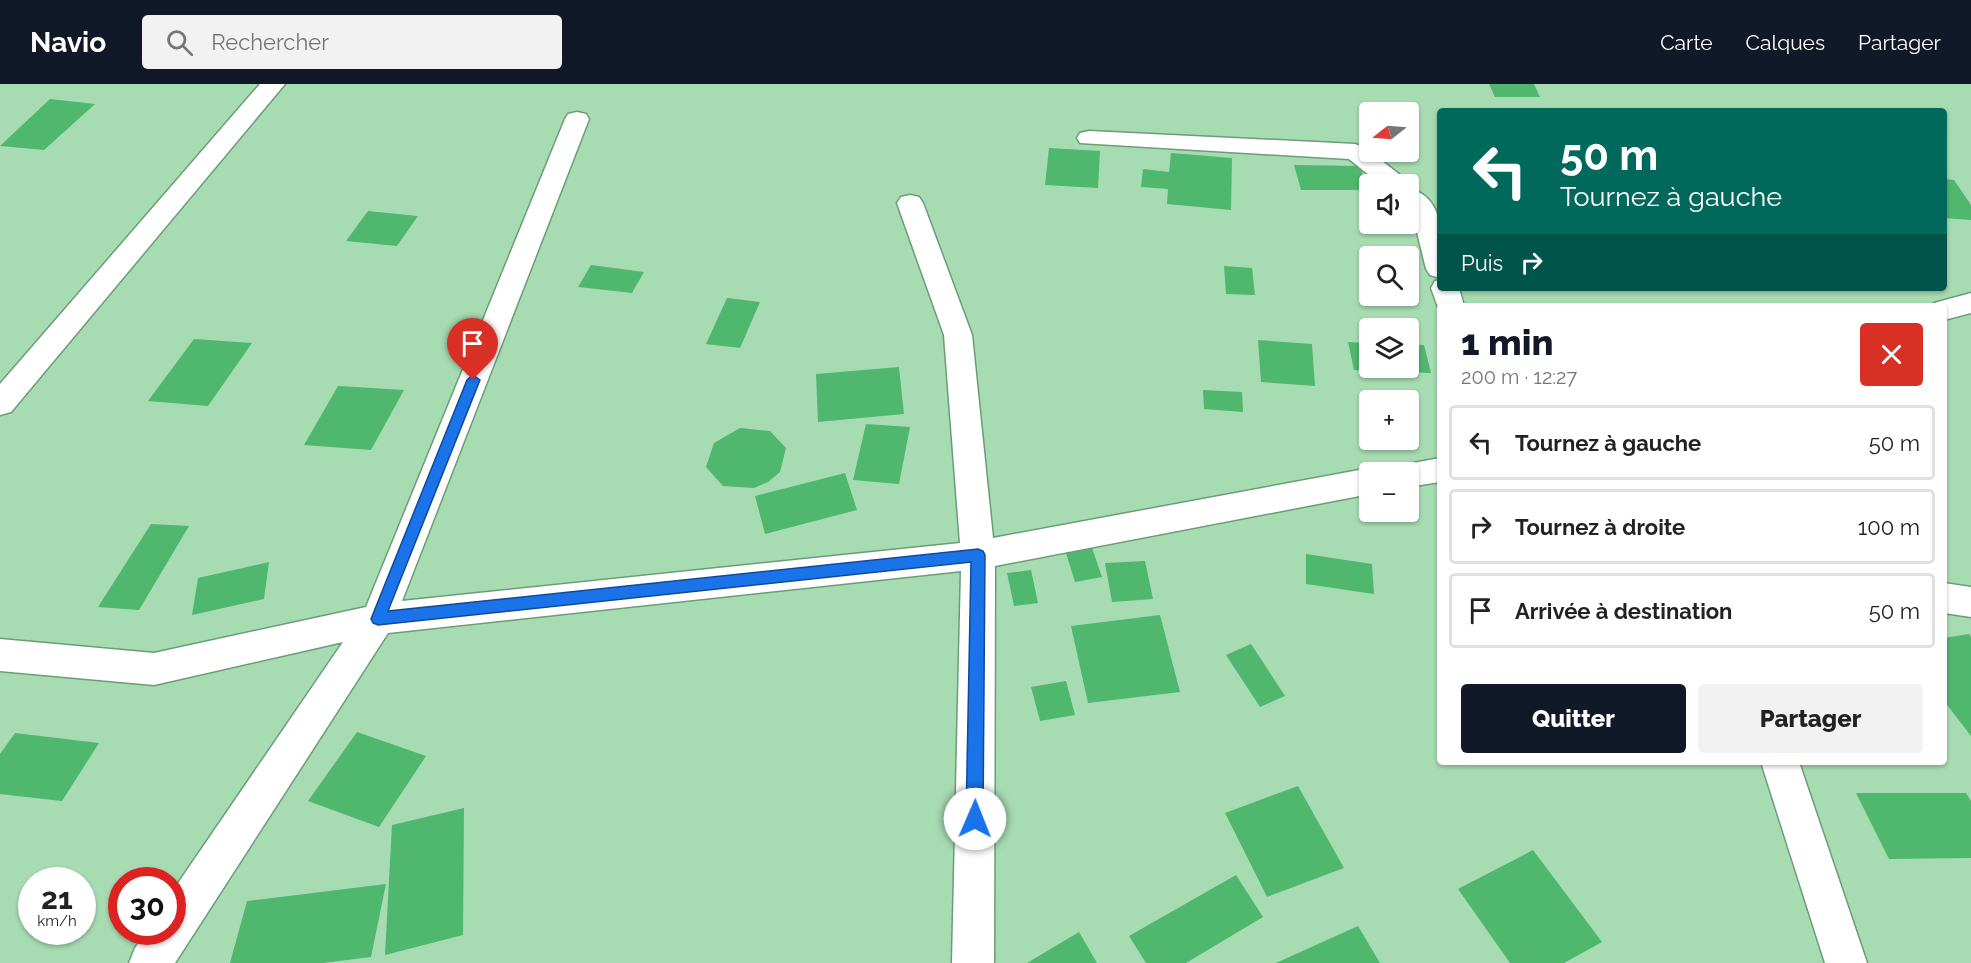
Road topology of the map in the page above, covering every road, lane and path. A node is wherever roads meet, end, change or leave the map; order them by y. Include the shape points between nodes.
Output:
1 (273, 84) edge
2 (577, 119) dead end
3 (1089, 138) dead end
4 (1382, 174) edge
5 (910, 203) dead end
6 (1419, 205) edge
7 (1437, 258) edge
8 (1971, 303) edge
9 (1947, 309) edge
10 (0, 405) edge
11 (1437, 470) edge
12 (1419, 473) edge
13 (1359, 483) edge
14 (978, 555) junction
15 (1947, 598) edge
16 (1971, 602) edge
17 (378, 619) junction
18 (0, 655) edge
19 (1781, 765) edge
20 (186, 909) edge
21 (162, 945) edge
22 (150, 963) edge
23 (973, 963) edge
24 (1846, 963) edge

1 - 10 street
2 - 17 street
3 - 4 street via 1355,152
5 - 14 street via 958,335
6 - 7 street via 1424,209
8 - 9 street
11 - 12 street
13 - 14 street
14 - 17 street
14 - 23 street
15 - 16 street
17 - 18 street via 154,669
17 - 20 street
19 - 24 street
21 - 22 street

